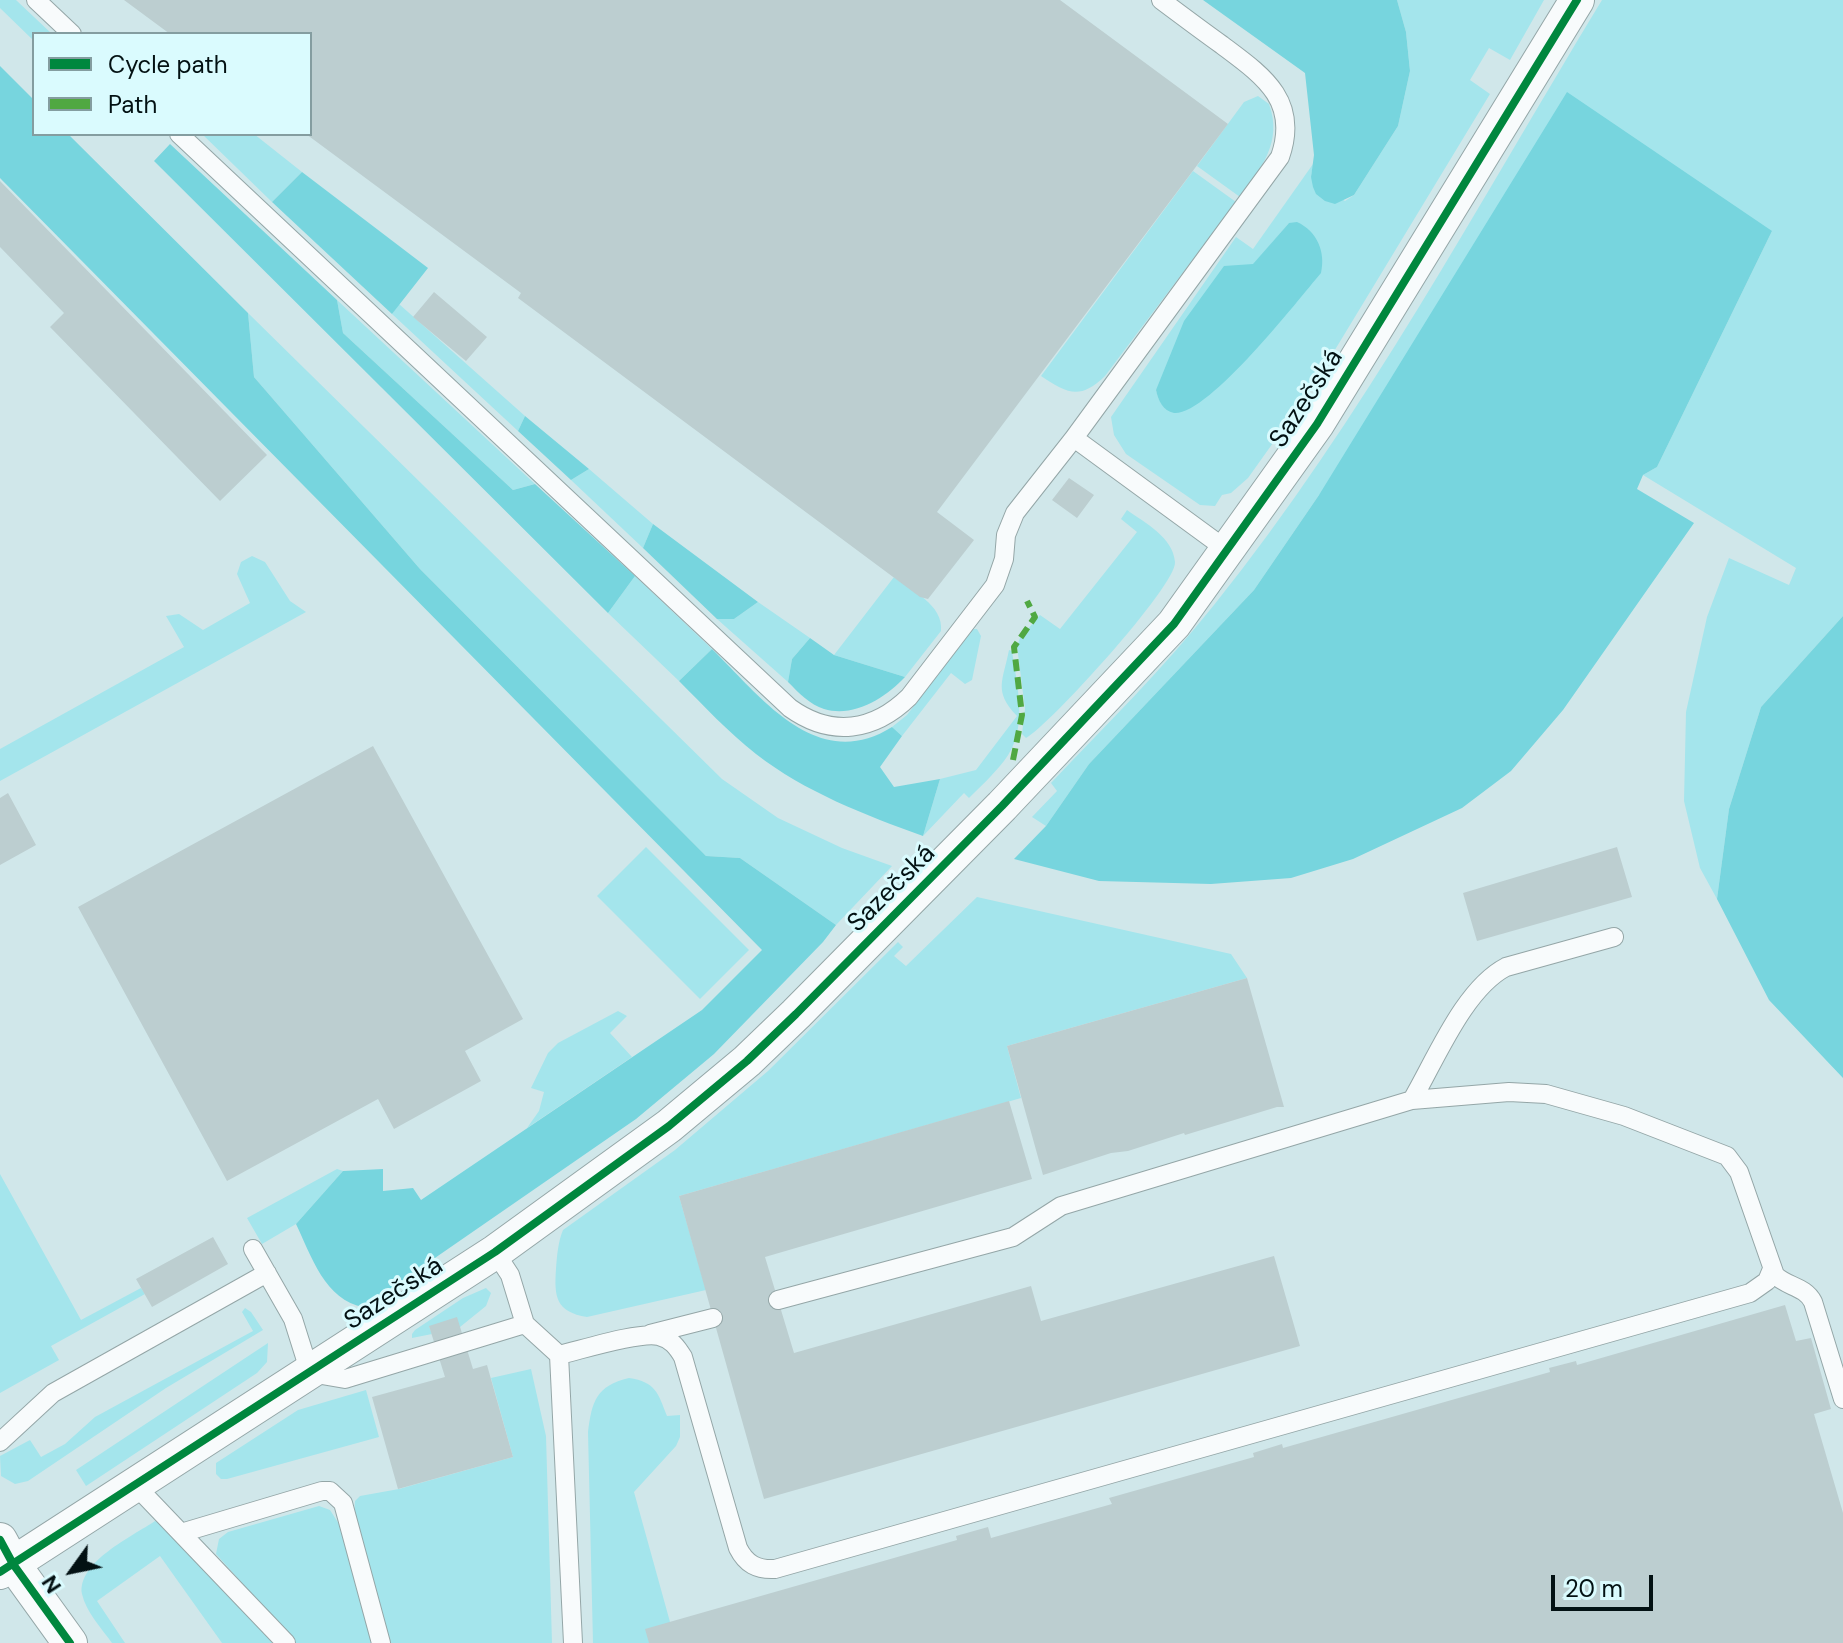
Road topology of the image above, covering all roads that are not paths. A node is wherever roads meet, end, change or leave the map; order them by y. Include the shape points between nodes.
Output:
1 (36, 0) edge
2 (1161, 0) edge
3 (1577, 0) edge
4 (70, 32) edge
5 (181, 136) edge
6 (1074, 438) junction
7 (1227, 550) junction
8 (1614, 937) dead end
9 (1412, 1100) junction
10 (253, 1249) dead end
11 (495, 1252) junction
12 (1772, 1269) junction
13 (267, 1273) junction
14 (778, 1300) dead end
15 (713, 1318) dead end
16 (525, 1324) junction
17 (647, 1335) junction
18 (559, 1355) junction
19 (310, 1373) junction
20 (1843, 1399) edge
21 (0, 1442) edge
22 (134, 1484) junction
23 (181, 1533) junction
24 (4, 1559) edge
25 (70, 1643) edge
26 (286, 1643) edge
27 (381, 1643) edge
28 (573, 1643) edge

1 - 4 lane
2 - 6 lane via 1271,87 1284,110 1284,147 1267,178
3 - 7 street, Sazečská via 1317,424
5 - 6 lane via 790,708 818,723 853,727 875,722 909,697 995,585 1015,513
6 - 7 lane
7 - 11 street, Sazečská via 1174,624 1002,806 747,1061 680,1117
8 - 9 lane via 1493,974 1468,1002
9 - 12 lane via 1546,1094 1720,1152 1739,1172
9 - 14 lane via 1061,1206 1013,1237
10 - 13 lane
11 - 16 lane via 510,1275
11 - 19 street, Sazečská
12 - 17 lane via 1763,1287 1750,1293 764,1570 752,1566 738,1548 683,1357 669,1340
12 - 20 lane via 1779,1280 1804,1291 1813,1302
13 - 19 lane via 293,1319
13 - 21 lane via 53,1393
15 - 17 lane
16 - 18 lane
16 - 19 lane via 345,1379
17 - 18 lane
18 - 28 lane
19 - 22 street, Sazečská
22 - 23 lane
22 - 24 street, Sazečská
23 - 26 lane
23 - 27 lane via 330,1491 343,1503
24 - 25 street

